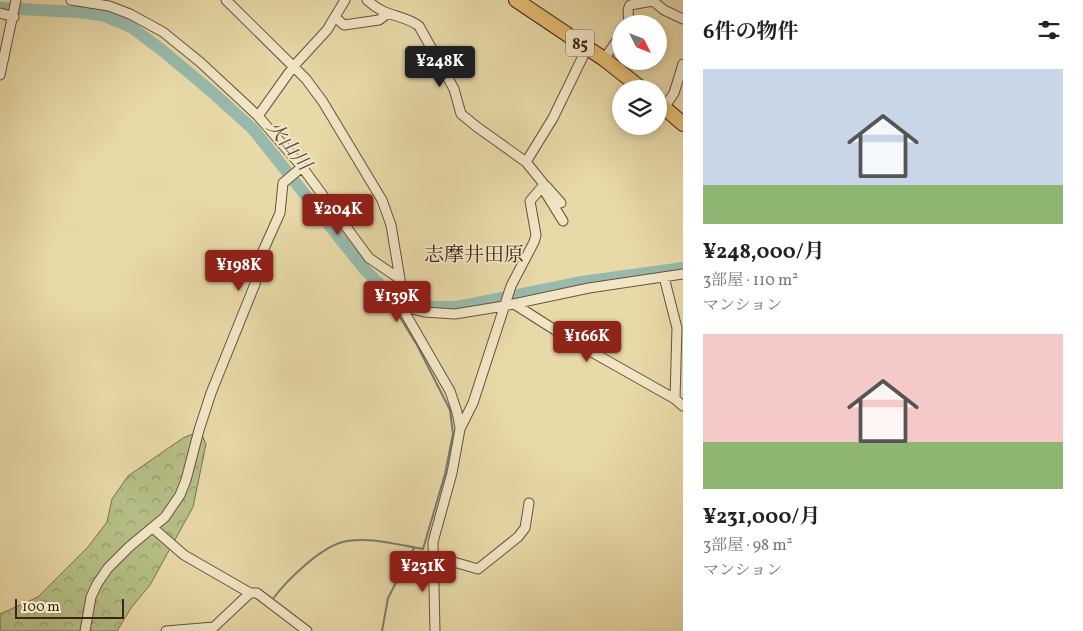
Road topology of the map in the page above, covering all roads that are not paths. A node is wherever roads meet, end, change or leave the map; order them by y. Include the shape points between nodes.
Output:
1 (16, 0) edge
2 (70, 0) edge
3 (226, 0) edge
4 (345, 0) edge
5 (367, 0) edge
6 (516, 0) edge
7 (654, 1) edge
8 (0, 13) edge
9 (387, 14) junction
10 (628, 15) edge
11 (14, 16) junction
12 (336, 17) junction
13 (683, 19) edge
14 (587, 48) junction
15 (612, 48) edge
16 (604, 59) junction
17 (683, 64) edge
18 (293, 67) junction
19 (0, 75) edge
20 (631, 80) edge
21 (667, 100) edge
22 (667, 110) edge
23 (258, 116) junction
24 (683, 124) edge
25 (526, 162) junction
26 (300, 169) junction
27 (542, 185) junction
28 (561, 202) dead end
29 (563, 221) dead end
30 (683, 274) edge
31 (664, 277) junction
32 (400, 279) junction
33 (514, 304) junction
34 (401, 306) junction
35 (504, 306) junction
36 (675, 399) junction
37 (683, 406) edge
38 (460, 429) junction
39 (529, 503) dead end
40 (153, 528) junction
41 (433, 556) junction
42 (250, 593) junction
43 (85, 631) edge
44 (166, 631) edge
45 (307, 631) edge
46 (435, 631) edge

1 - 11 street
2 - 23 street via 109,6 151,25 195,58
3 - 18 street
4 - 12 street
5 - 9 street
6 - 14 main road, 85
7 - 10 street via 630,5
7 - 13 street
8 - 11 street
9 - 12 street via 380,20 344,25
9 - 25 street via 420,26 454,89 461,114
11 - 19 street
12 - 18 street
14 - 16 main road, 85
14 - 25 street
15 - 16 street
16 - 20 main road, 85
17 - 21 street via 674,93
18 - 23 street
18 - 32 street via 323,102 382,200 391,225
22 - 24 main road
23 - 26 street
25 - 27 street
26 - 32 street via 369,258
26 - 40 street via 283,183 280,213 211,393 186,480 174,506
27 - 28 street
27 - 29 street
27 - 35 street via 530,201 536,234 534,242
30 - 31 street
31 - 33 street
31 - 36 street via 678,328
32 - 34 street
33 - 35 street
33 - 36 street
34 - 35 street via 424,312 455,314
34 - 38 street via 450,391
35 - 38 street via 473,403
36 - 37 street
38 - 41 street via 433,542
39 - 41 street via 524,528 518,537 478,569
40 - 42 street via 191,560
40 - 43 street via 120,555 97,584 88,609
41 - 46 street
42 - 44 street via 214,628
42 - 45 street via 257,593

